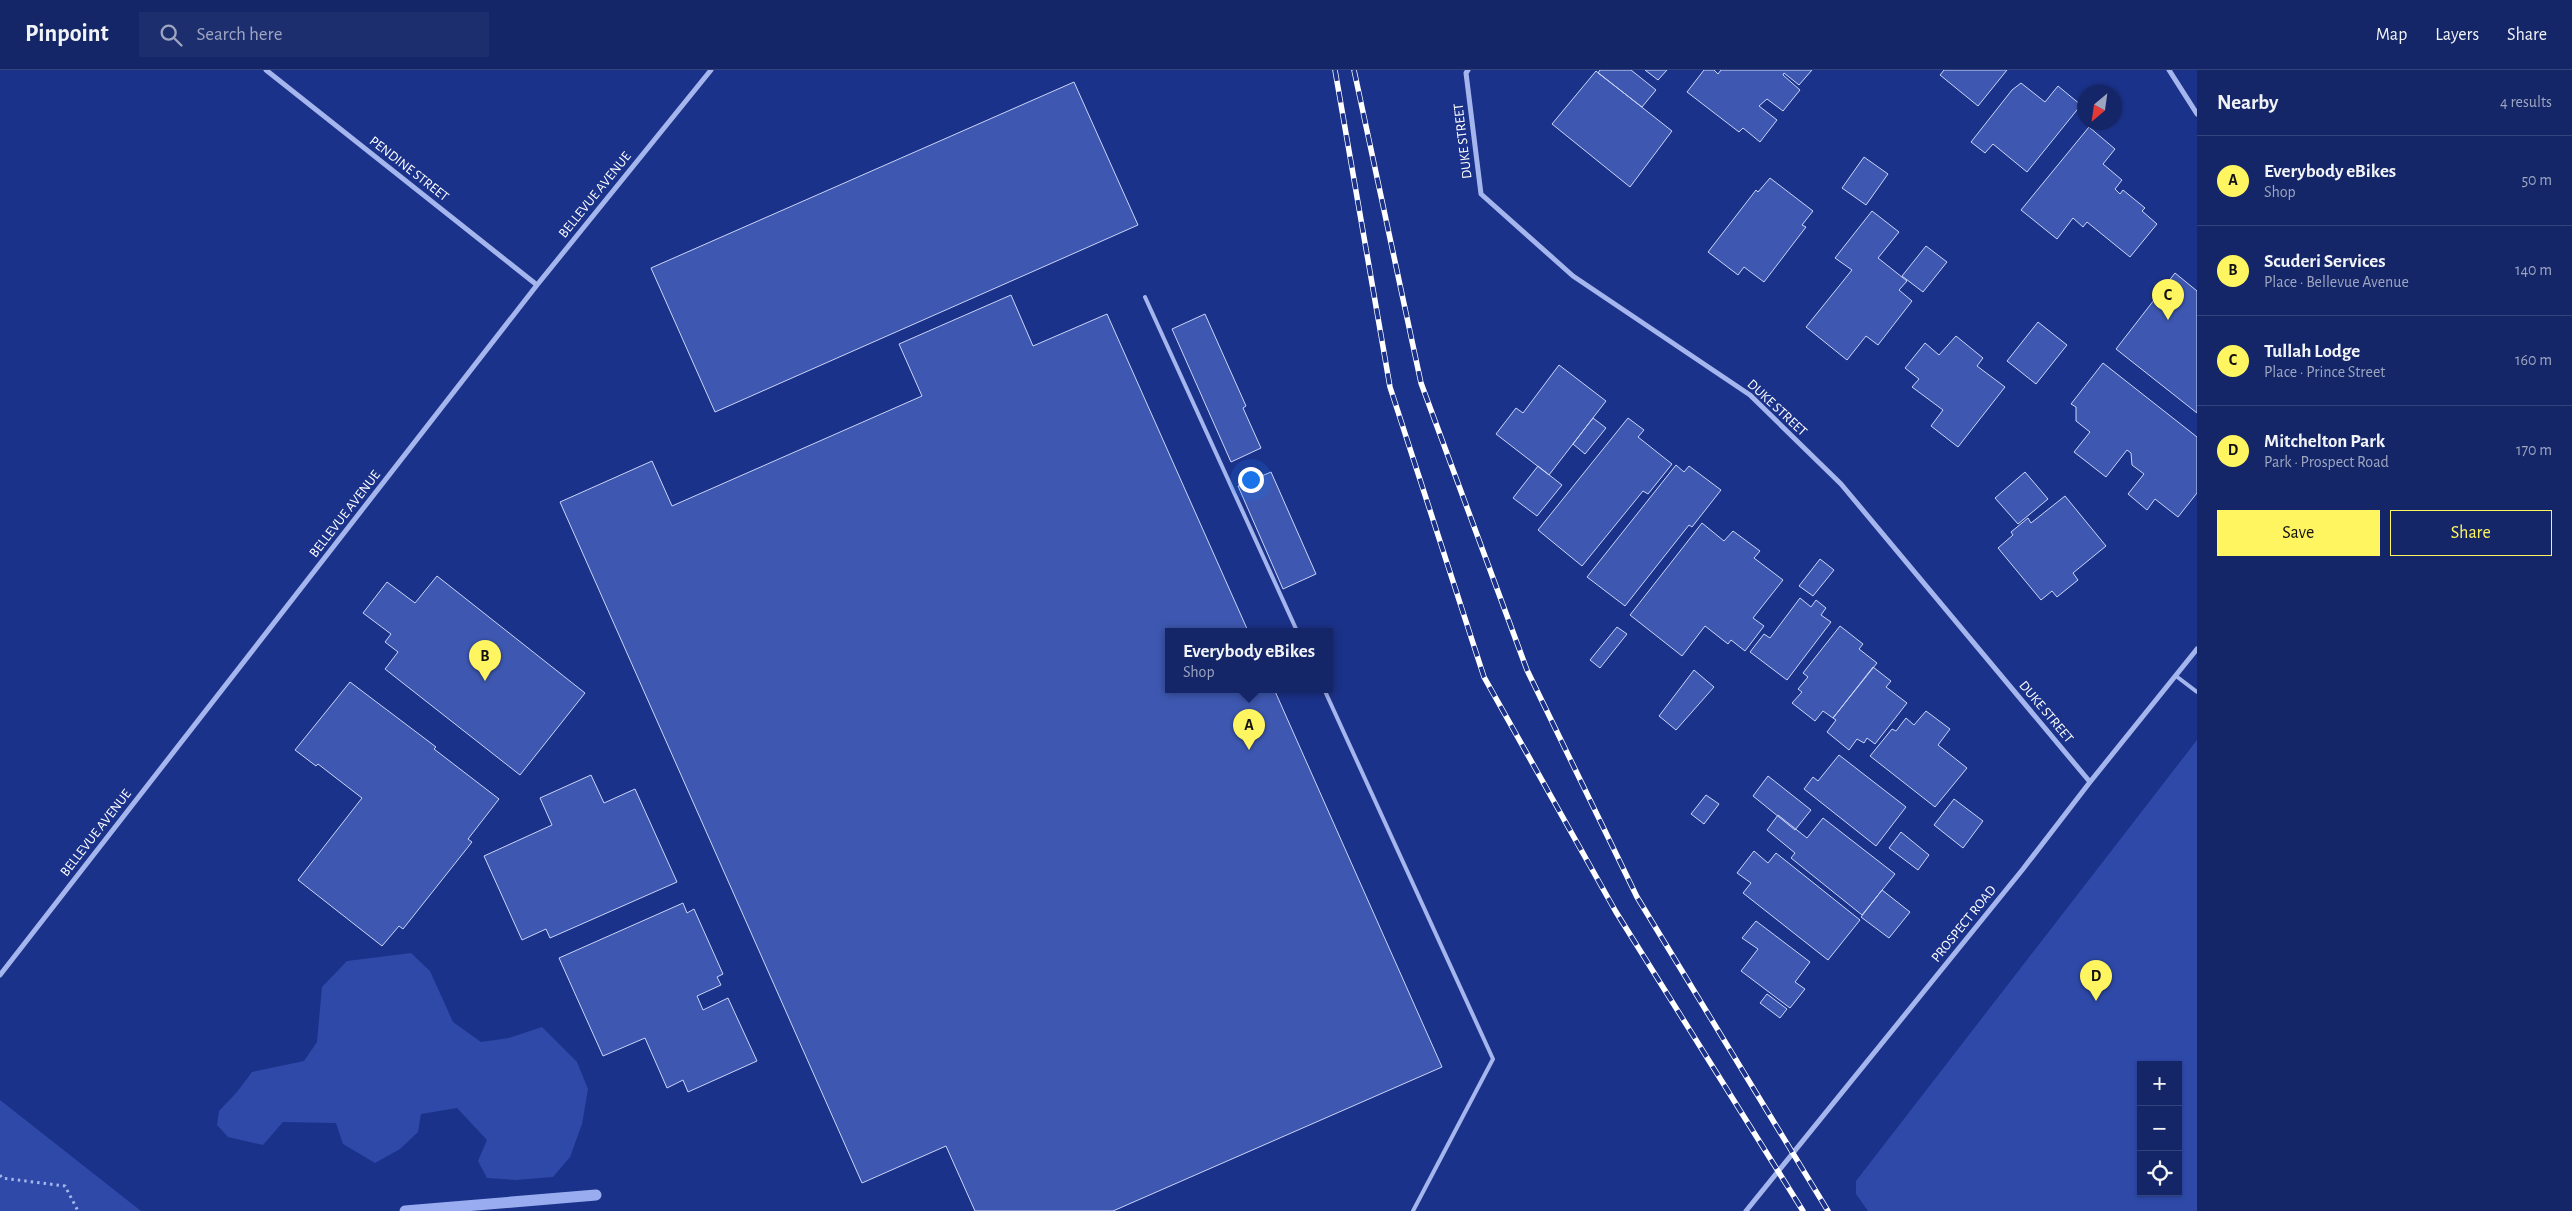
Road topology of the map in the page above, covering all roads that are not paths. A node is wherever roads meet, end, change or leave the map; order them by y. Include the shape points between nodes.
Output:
1 (266, 70) edge
2 (712, 70) edge
3 (2170, 70) edge
4 (1467, 71) edge
5 (2197, 114) edge
6 (537, 284) junction
7 (1144, 297) dead end
8 (1296, 628) edge
9 (2197, 649) edge
10 (2176, 676) junction
11 (2197, 692) edge
12 (1326, 693) edge
13 (2090, 782) junction
14 (0, 975) edge
15 (1413, 1211) edge
16 (1746, 1211) edge

1 - 6 street, PENDINE STREET
2 - 6 street, BELLEVUE AVENUE
3 - 5 street
4 - 13 street, DUKE STREET via 1480,194 1573,276 1750,395 1841,484
6 - 14 street, BELLEVUE AVENUE
7 - 8 lane
9 - 10 street, PROSPECT ROAD
10 - 11 lane
10 - 13 street, PROSPECT ROAD
12 - 15 lane via 1493,1059
13 - 16 street, PROSPECT ROAD

